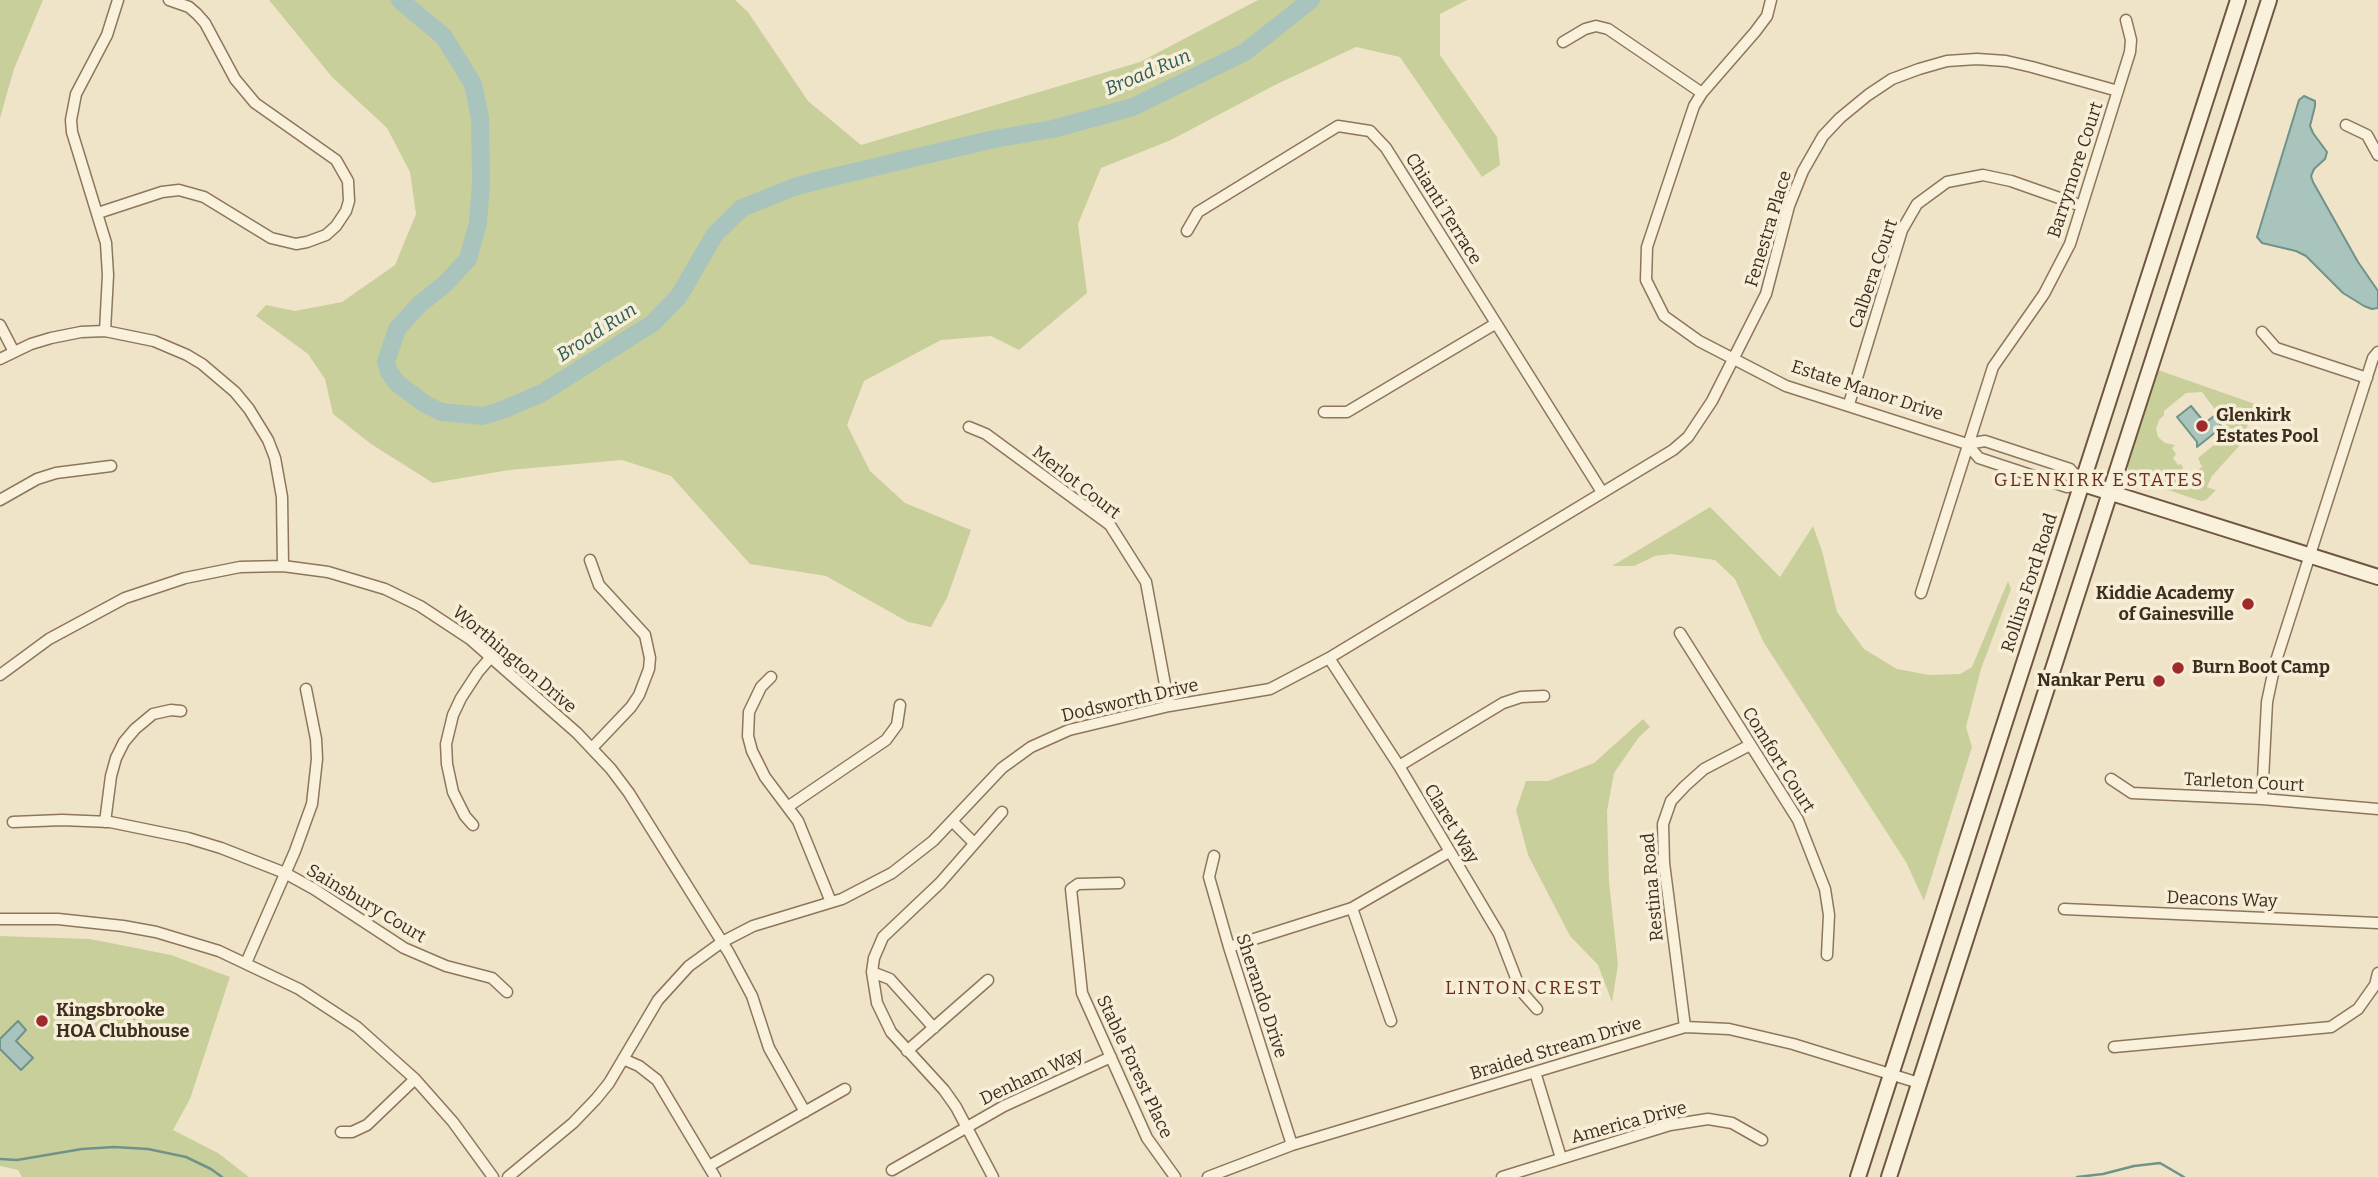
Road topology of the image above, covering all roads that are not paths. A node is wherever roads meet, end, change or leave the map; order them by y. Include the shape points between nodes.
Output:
1 (118, 0) edge
2 (169, 0) edge
3 (1772, 0) edge
4 (2238, 0) edge
5 (2269, 0) edge
6 (2126, 20) dead end
7 (1563, 42) dead end
8 (2118, 91) junction
9 (1702, 93) junction
10 (2346, 125) dead end
11 (2378, 155) edge
12 (2082, 205) junction
13 (98, 213) junction
14 (1187, 231) dead end
15 (0, 324) edge
16 (1495, 324) junction
17 (106, 331) junction
18 (2262, 332) dead end
19 (14, 352) junction
20 (2378, 352) edge
21 (1732, 358) junction
22 (0, 359) edge
23 (2367, 378) junction
24 (1849, 404) junction
25 (1324, 412) dead end
26 (969, 427) dead end
27 (1967, 444) junction
28 (111, 466) dead end
29 (2083, 484) junction
30 (1602, 492) junction
31 (2109, 493) junction
32 (0, 500) edge
33 (2310, 555) junction
34 (590, 560) dead end
35 (283, 566) junction
36 (2378, 577) edge
37 (1921, 593) dead end
38 (1680, 633) dead end
39 (491, 657) junction
40 (1329, 659) junction
41 (0, 675) edge
42 (771, 677) dead end
43 (306, 689) dead end
44 (1544, 696) dead end
45 (900, 705) dead end
46 (1169, 706) junction
47 (181, 711) dead end
48 (1750, 746) junction
49 (592, 748) junction
50 (1399, 766) junction
51 (2111, 779) dead end
52 (2262, 799) junction
53 (789, 806) junction
54 (2378, 809) edge
55 (1002, 812) dead end
56 (952, 821) junction
57 (13, 822) dead end
58 (105, 822) junction
59 (472, 825) dead end
60 (974, 844) junction
61 (1450, 852) junction
62 (1214, 856) dead end
63 (285, 873) junction
64 (1119, 883) dead end
65 (831, 902) junction
66 (1352, 908) junction
67 (2064, 909) dead end
68 (0, 919) edge
69 (2378, 923) edge
70 (722, 942) junction
71 (1229, 947) junction
72 (1827, 955) dead end
73 (246, 963) junction
74 (873, 972) junction
75 (2378, 973) edge
76 (988, 980) dead end
77 (507, 992) dead end
78 (1537, 1009) dead end
79 (1391, 1021) dead end
80 (1685, 1027) junction
81 (934, 1028) junction
82 (2114, 1047) dead end
83 (907, 1051) junction
84 (1111, 1057) junction
85 (623, 1059) junction
86 (1535, 1072) junction
87 (1891, 1075) junction
88 (415, 1079) junction
89 (1919, 1083) junction
90 (845, 1089) dead end
91 (805, 1112) junction
92 (967, 1126) junction
93 (341, 1132) dead end
94 (1762, 1140) dead end
95 (1292, 1145) junction
96 (1561, 1158) junction
97 (709, 1166) junction
98 (892, 1170) dead end
99 (493, 1177) edge
100 (508, 1177) edge
101 (715, 1177) edge
102 (993, 1177) edge
103 (1175, 1177) edge
104 (1208, 1177) edge
105 (1502, 1177) edge
106 (1858, 1177) edge
107 (1889, 1177) edge

1 - 13 street via 103,46 76,94 71,120
2 - 13 street via 189,7 205,23 235,79 255,103 337,160 348,181 346,211 326,235 296,244 271,239 204,197 179,190
3 - 9 street, Estate Manor Drive via 1755,32
4 - 29 main road, Rollins Ford Road
5 - 31 main road
6 - 8 street, Barrymore Court via 2130,52
7 - 9 street via 1585,29 1608,29
8 - 12 street, Barrymore Court
8 - 21 street, Fenestra Place via 2032,66 1977,59 1919,69 1868,95 1823,136 1802,171 1766,294
9 - 21 street, Estate Manor Drive via 1689,118 1647,247 1646,280 1664,316
10 - 11 street via 2367,135
12 - 24 street, Calbera Court via 1983,175 1947,182 1917,204 1902,230
12 - 27 street, Barrymore Court via 2070,244 2044,294 1993,368
13 - 17 street via 108,259
14 - 16 street, Chianti Terrace via 1198,212 1338,126 1370,131 1386,148
15 - 19 street
16 - 25 street via 1347,412
16 - 30 street, Chianti Terrace
17 - 19 street via 64,335
17 - 35 street via 154,341 187,355 219,377 249,409 268,440 279,478
18 - 23 street via 2276,348
19 - 22 street
20 - 23 street
21 - 24 street, Estate Manor Drive via 1786,386
21 - 30 street, Dodsworth Drive via 1688,437
23 - 33 street
24 - 27 street, Estate Manor Drive
26 - 46 street, Merlot Court via 986,434 1110,525 1146,582
27 - 29 street, Estate Manor Drive via 1979,458 2067,487
27 - 29 street, Estate Manor Drive via 1985,441 2070,468
27 - 37 street, Barrymore Court
28 - 32 street via 47,476
29 - 31 main road, Estate Manor Drive
29 - 87 main road, Rollins Ford Road
30 - 40 street, Dodsworth Drive
31 - 33 main road, Estate Manor Drive
31 - 89 main road
33 - 36 main road, Estate Manor Drive
33 - 52 street via 2267,702
34 - 49 street via 599,585 645,635 650,658 639,695
35 - 39 street, Worthington Drive via 362,580 403,596
35 - 41 street, Worthington Drive via 209,572 125,598 57,634
38 - 48 street, Comfort Court
39 - 49 street, Worthington Drive
39 - 59 street via 461,698 446,744 453,792
40 - 46 street, Dodsworth Drive via 1270,689
40 - 50 street, Claret Way
42 - 53 street via 754,698 748,736 758,764
43 - 63 street via 316,739 316,780 307,819
44 - 50 street via 1503,703
45 - 53 street via 897,725 886,740
46 - 56 street, Dodsworth Drive via 1069,730 1031,747 1002,768
47 - 58 street via 153,714 124,742 111,776
48 - 72 street, Comfort Court via 1798,820 1825,889
48 - 80 street, Restina Road via 1704,769 1685,786 1671,802 1663,824
49 - 70 street, Worthington Drive via 629,793
50 - 61 street, Claret Way
51 - 52 street, Tarleton Court via 2132,793
52 - 54 street, Tarleton Court
53 - 65 street via 806,836
55 - 60 street
56 - 60 street
56 - 65 street, Dodsworth Drive via 892,873
57 - 58 street, Sainsbury Court
58 - 63 street, Sainsbury Court via 188,838
60 - 74 street via 883,937
61 - 66 street
61 - 78 street, Claret Way via 1499,934 1521,991
62 - 71 street, Sherando Drive via 1209,877
63 - 73 street
63 - 77 street, Sainsbury Court via 404,948 492,978
64 - 84 street, Stable Forest Place via 1078,884 1070,894 1082,993
65 - 70 street, Dodsworth Drive via 771,919
66 - 71 street
66 - 79 street
67 - 69 street, Deacons Way
68 - 73 street via 123,926 187,941
70 - 85 street, Dodsworth Drive via 673,982
70 - 91 street, Worthington Drive via 752,996 769,1048
71 - 95 street, Sherando Drive
73 - 88 street via 329,1007
74 - 81 street via 890,979
74 - 83 street via 883,1018
75 - 82 street via 2358,1009 2331,1027
76 - 81 street
80 - 86 street, Braided Stream Drive
80 - 87 street, Braided Stream Drive via 1729,1029 1768,1038
81 - 83 street
83 - 92 street via 944,1090
84 - 92 street, Denham Way
84 - 103 street, Stable Forest Place via 1147,1138
85 - 97 street via 657,1080
85 - 100 street, Dodsworth Drive via 583,1115
86 - 95 street, Braided Stream Drive
86 - 96 street
87 - 89 street, Braided Stream Drive
87 - 106 main road, Rollins Ford Road
88 - 93 street via 367,1125
88 - 99 street
89 - 107 main road
90 - 91 street
91 - 97 street
92 - 98 street, Denham Way
92 - 102 street
94 - 96 street, America Drive via 1732,1124 1708,1119 1670,1125
95 - 104 street, Braided Stream Drive
96 - 105 street, America Drive
97 - 101 street

